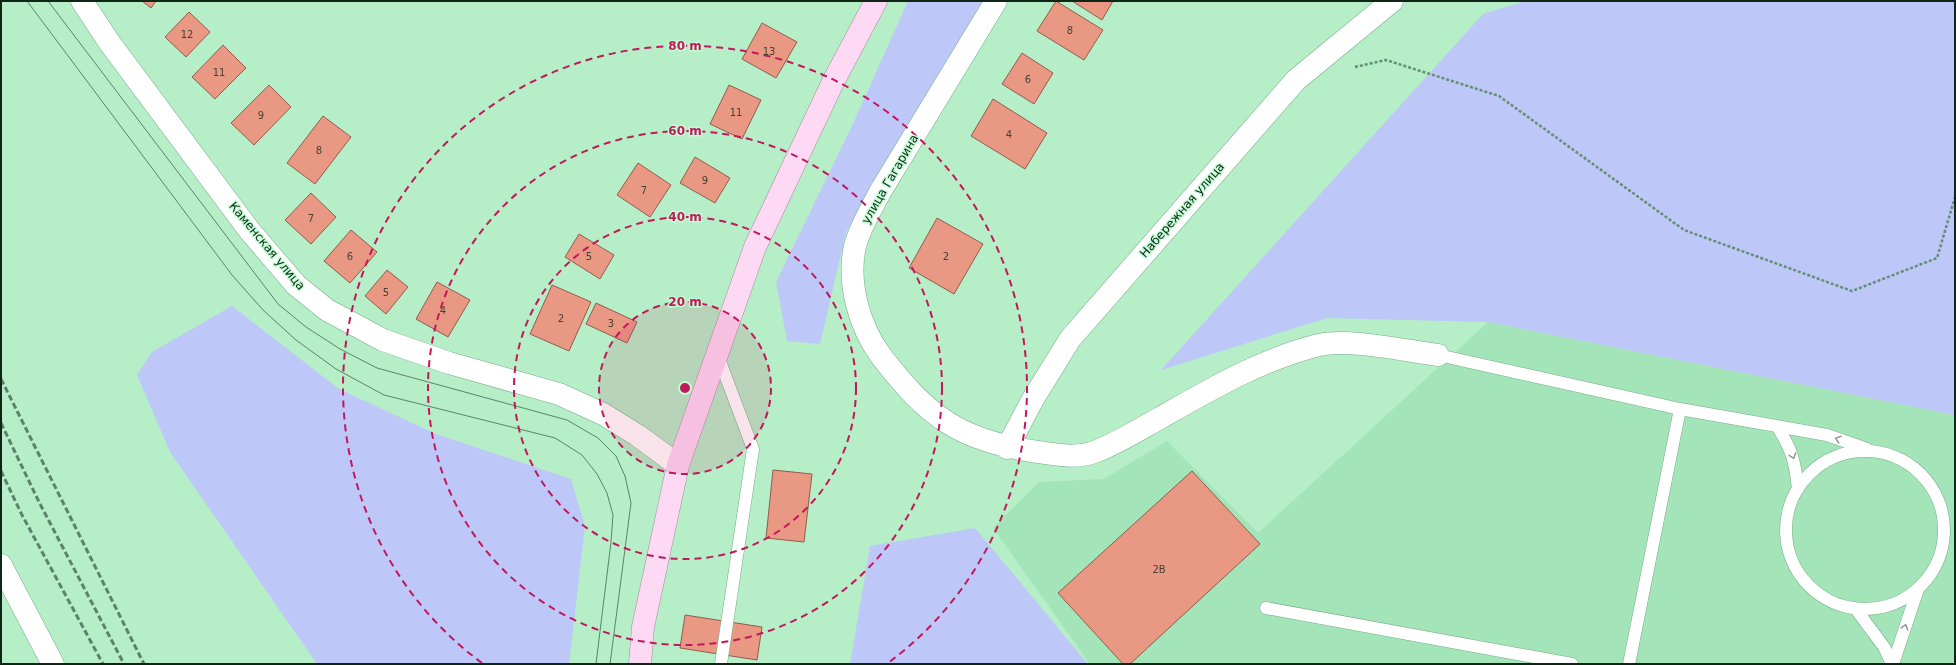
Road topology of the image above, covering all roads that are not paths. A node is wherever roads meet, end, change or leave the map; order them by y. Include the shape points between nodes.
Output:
1 (82, 1) edge
2 (876, 1) edge
3 (996, 1) edge
4 (1392, 1) edge
5 (717, 354) junction
6 (1438, 355) joint
7 (1680, 409) junction
8 (1777, 426) junction
9 (1007, 448) junction
10 (1875, 452) junction
11 (678, 465) junction
12 (1798, 489) junction
13 (1, 565) edge
14 (1918, 590) junction
15 (1266, 608) dead end
16 (1855, 608) junction
17 (53, 664) edge
18 (640, 664) edge
19 (721, 664) edge
20 (1572, 664) edge
21 (1629, 664) edge
22 (1893, 664) edge

1 - 11 street, Каменская улица via 249,230 296,285 327,310 382,340 449,363 559,394 603,414
2 - 5 main road via 833,82 755,247
3 - 9 street, улица Гагарина via 863,223 855,247 854,269 860,317 873,344 902,383 929,411 959,431
4 - 9 street, Набережная улица via 1296,80 1070,339 1033,399
5 - 11 main road
5 - 19 lane via 753,449
6 - 7 lane
6 - 9 street, улица Гагарина via 1349,344 1322,344 1249,369 1095,452 1069,456
7 - 8 lane
7 - 21 lane
10 -> 8 lane via 1827,435
8 -> 12 lane via 1789,445 1795,462
10 - 12 lane via 1853,452 1831,459 1812,472
10 - 14 lane via 1897,458 1916,470 1931,487 1940,507 1944,530 1941,551 1932,572
11 - 18 main road via 643,627
12 - 16 lane via 1788,509 1786,531 1789,553 1799,574 1814,590 1833,602
13 - 17 street
14 - 16 lane via 1898,602 1877,608
22 -> 14 lane
15 - 20 lane
16 - 22 lane via 1884,646

